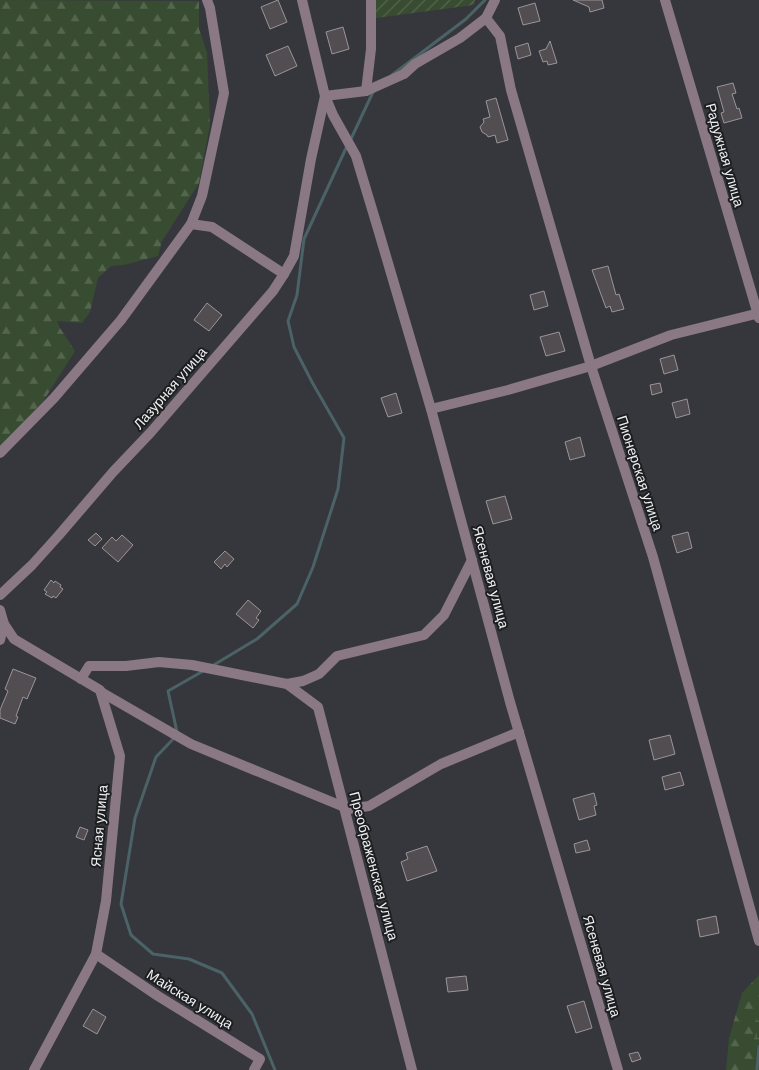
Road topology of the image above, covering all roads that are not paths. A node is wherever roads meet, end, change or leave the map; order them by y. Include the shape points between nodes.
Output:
1 (302, 0) edge
2 (371, 0) edge
3 (495, 0) edge
4 (665, 0) edge
5 (208, 4) edge
6 (486, 18) junction
7 (366, 91) junction
8 (326, 96) junction
9 (191, 224) junction
10 (284, 274) junction
11 (759, 315) edge
12 (591, 366) junction
13 (431, 409) junction
14 (0, 453) edge
15 (472, 560) junction
16 (0, 595) edge
17 (0, 610) edge
18 (4, 624) junction
19 (0, 640) edge
20 (81, 679) junction
21 (287, 684) junction
22 (101, 692) junction
23 (519, 732) junction
24 (344, 807) junction
25 (759, 941) edge
26 (96, 954) junction
27 (34, 1070) edge
28 (254, 1070) edge
29 (412, 1070) edge
30 (618, 1070) edge

1 - 8 street, Ясеневая улица
2 - 7 street via 371,49
3 - 6 street
4 - 11 street, Радужная улица
5 - 9 street via 224,93 202,196
6 - 7 street via 404,74
6 - 12 street, Пионерская улица via 500,36 511,90
7 - 8 street
8 - 10 street, Лазурная улица via 294,256
8 - 13 street, Ясеневая улица via 356,156
9 - 10 street via 212,227
9 - 14 street via 121,320 54,398
10 - 16 street, Лазурная улица via 273,291 151,432 32,565
11 - 12 street via 671,335
12 - 13 street
12 - 25 street, Пионерская улица via 653,557
13 - 15 street, Ясеневая улица
15 - 21 street via 444,615 424,635 337,656 319,674
15 - 23 street, Ясеневая улица
17 - 18 street
18 - 19 street
18 - 20 street via 14,639
20 - 21 street via 89,666 159,662 192,664
20 - 22 street
21 - 24 street, Преображенская улица via 318,707
22 - 24 street via 191,744
22 - 26 street, Ясная улица via 120,756 106,901
23 - 24 street via 441,764 369,806
23 - 30 street, Ясеневая улица
24 - 29 street, Преображенская улица
26 - 27 street, Ясная улица
26 - 28 street, Майская улица via 260,1059

